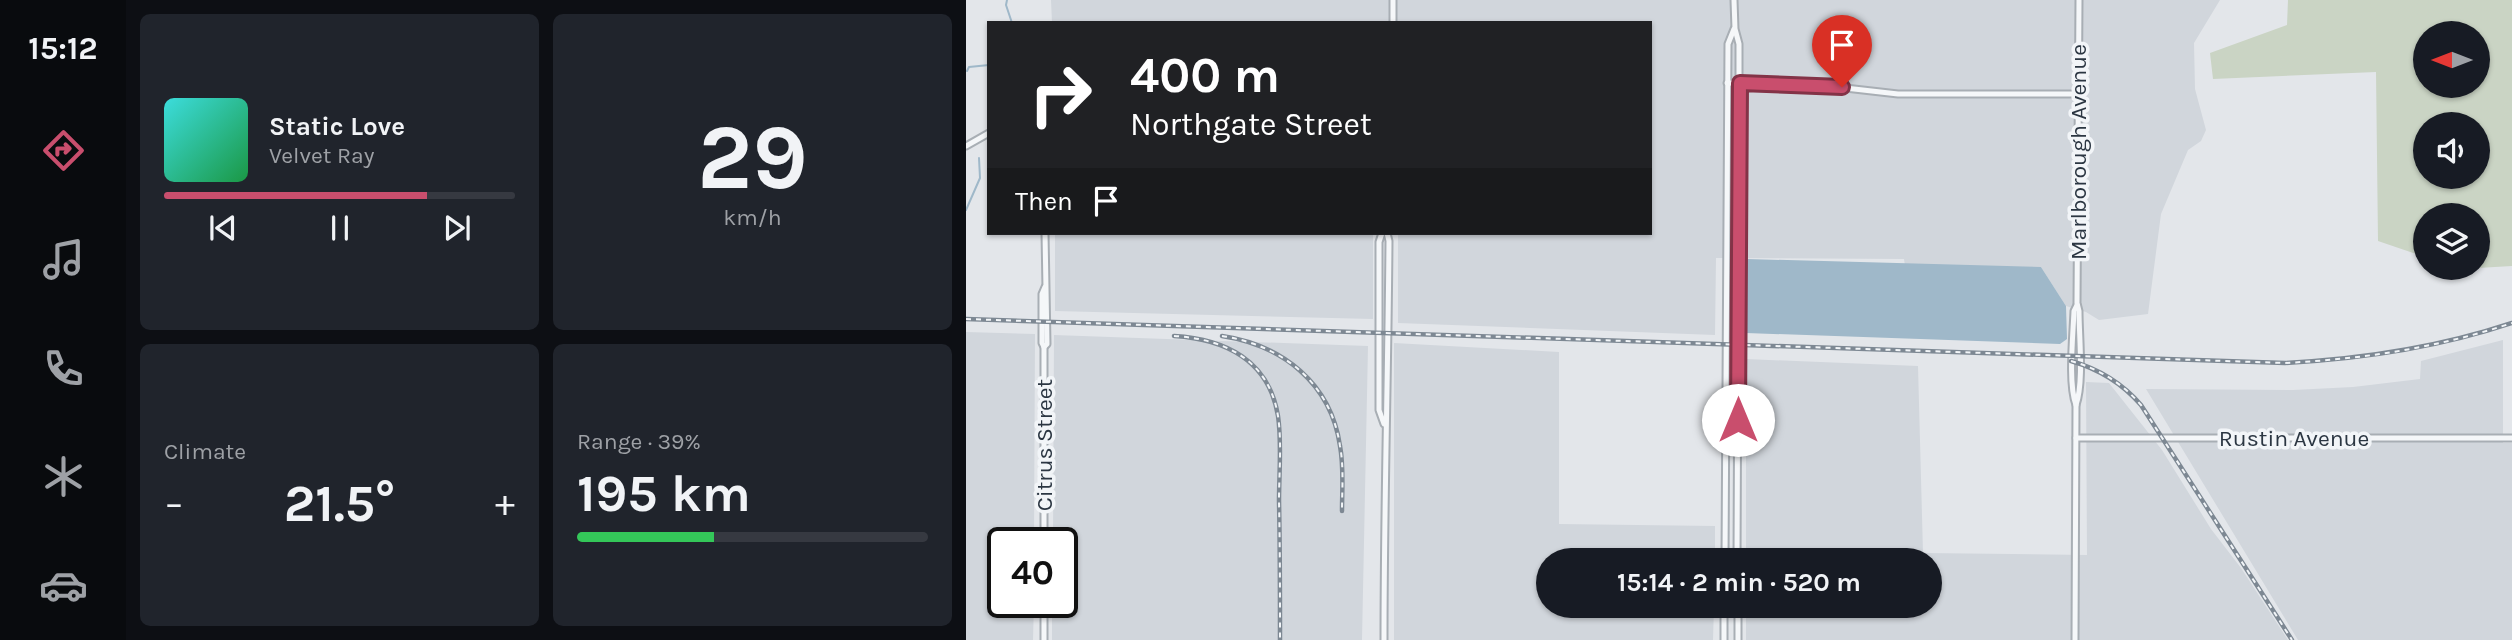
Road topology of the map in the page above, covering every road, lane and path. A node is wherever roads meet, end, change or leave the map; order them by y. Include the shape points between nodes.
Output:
1 (1393, 0) edge
2 (1734, 0) edge
3 (2079, 0) edge
4 (1393, 21) edge
5 (1735, 29) junction
6 (1727, 83) junction
7 (1740, 83) junction
8 (2079, 94) junction
9 (987, 133) edge
10 (966, 146) edge
11 (1727, 186) junction
12 (1738, 186) junction
13 (1045, 235) edge
14 (1384, 235) edge
15 (1386, 235) edge
16 (1385, 427) junction
17 (2076, 438) junction
18 (2512, 438) edge
19 (1725, 447) junction
20 (1737, 447) junction
21 (1044, 527) edge
22 (1725, 548) edge
23 (1737, 548) edge
24 (1044, 618) edge
25 (1724, 618) edge
26 (1738, 618) edge
27 (1724, 625) junction
28 (1738, 626) junction
29 (1044, 640) edge
30 (1384, 640) edge
31 (1724, 640) edge
32 (1738, 640) edge
33 (2075, 640) edge

1 - 4 street
2 - 5 street
3 - 8 street, Marlborough Avenue
5 - 6 street via 1728,44
5 - 7 street
6 - 7 street
6 - 11 street
7 - 8 street via 1898,94
7 - 12 street
8 - 17 street, Marlborough Avenue via 2080,384
9 - 10 street
11 - 12 street
11 - 19 street
12 - 20 street
13 - 21 street, Citrus Street
14 - 16 street via 1379,248 1379,410
15 - 16 street
16 - 30 street
17 - 18 street, Rustin Avenue
17 - 33 street, Marlborough Avenue
19 - 20 street
19 - 22 street
20 - 23 street
24 - 29 street
25 - 27 street
26 - 28 street
27 - 28 street
27 - 31 street
28 - 32 street

